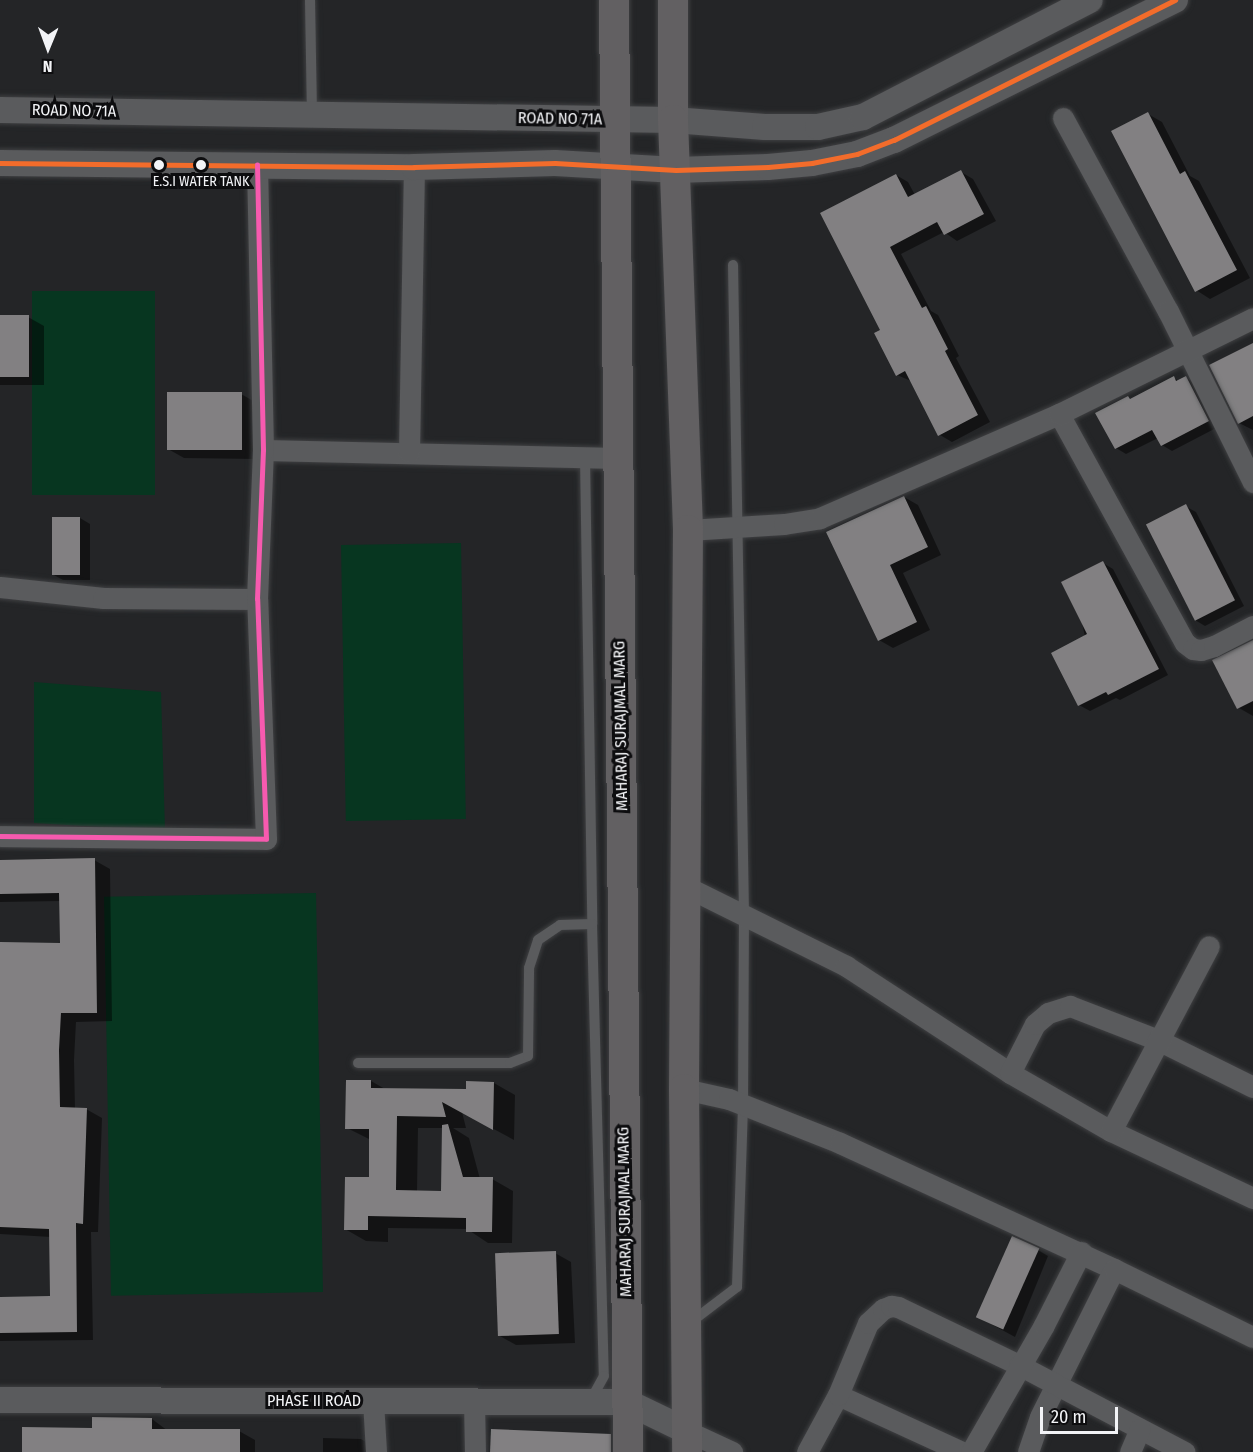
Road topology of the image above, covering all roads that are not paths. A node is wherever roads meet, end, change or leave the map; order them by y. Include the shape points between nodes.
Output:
1 (310, 0) edge
2 (614, 0) edge
3 (1090, 0) edge
4 (1175, 0) edge
5 (675, 4) edge
6 (0, 110) edge
7 (312, 115) junction
8 (1063, 117) dead end
9 (615, 120) junction
10 (673, 120) junction
11 (0, 163) edge
12 (257, 165) junction
13 (615, 165) junction
14 (414, 167) junction
15 (676, 170) junction
16 (733, 265) dead end
17 (1253, 318) edge
18 (1188, 350) junction
19 (1059, 414) junction
20 (263, 450) junction
21 (409, 452) junction
22 (585, 457) junction
23 (618, 458) junction
24 (1253, 482) edge
25 (736, 527) junction
26 (688, 530) junction
27 (0, 587) edge
28 (257, 599) junction
29 (1253, 626) edge
30 (0, 836) edge
31 (685, 886) junction
32 (744, 914) junction
33 (592, 924) junction
34 (1209, 946) dead end
35 (1158, 1040) junction
36 (358, 1063) dead end
37 (1010, 1073) junction
38 (1253, 1087) edge
39 (684, 1089) junction
40 (743, 1105) junction
41 (1112, 1131) junction
42 (1253, 1197) edge
43 (1081, 1251) junction
44 (1114, 1269) junction
45 (686, 1326) junction
46 (1253, 1337) edge
47 (1019, 1365) junction
48 (1057, 1384) junction
49 (838, 1395) junction
50 (0, 1400) edge
51 (374, 1401) junction
52 (474, 1401) junction
53 (590, 1402) junction
54 (627, 1402) junction
55 (1140, 1429) junction
56 (687, 1441) edge
57 (376, 1452) edge
58 (475, 1452) edge
59 (628, 1452) edge
60 (732, 1452) edge
61 (807, 1452) edge
62 (962, 1452) edge
63 (971, 1452) edge
64 (1028, 1452) edge
65 (1130, 1452) edge
66 (1185, 1452) edge

1 - 7 lane
2 - 9 main road, MAHARAJ SURAJMAL MARG
3 - 10 street, ROAD NO 71A via 862,117 818,127
4 - 15 street via 894,140 857,154 768,167
5 - 10 main road
6 - 7 street, ROAD NO 71A
7 - 9 street, ROAD NO 71A
8 - 18 street
9 - 10 street, ROAD NO 71A
9 - 13 main road, MAHARAJ SURAJMAL MARG
10 - 15 main road
11 - 12 street
12 - 14 street
12 - 20 street
13 - 14 street
13 - 15 street
13 - 23 main road, MAHARAJ SURAJMAL MARG
14 - 21 street
15 - 26 main road
16 - 25 lane
17 - 18 street
18 - 19 street
18 - 24 street
19 - 25 street via 820,518
19 - 29 street via 1185,643 1201,650
20 - 21 street
20 - 28 street
21 - 22 street
22 - 23 street
22 - 33 lane
23 - 54 main road, MAHARAJ SURAJMAL MARG
25 - 26 street
25 - 32 lane
26 - 31 main road
27 - 28 street via 103,598
28 - 30 street via 266,839
31 - 32 street
31 - 39 main road
32 - 37 street via 846,966
32 - 40 lane
33 - 36 lane via 560,925 538,940 530,968 528,1056 510,1063
33 - 53 lane via 604,1376
34 - 35 street
35 - 37 street via 1083,1009 1059,1007 1035,1024
35 - 38 street
35 - 41 street
37 - 41 street
39 - 40 street
39 - 45 main road
40 - 43 street via 840,1143
40 - 45 lane via 737,1287
41 - 42 street
43 - 44 street
43 - 47 street
44 - 46 street
44 - 48 street
45 - 56 main road
47 - 48 street
47 - 49 street via 891,1306 868,1323
47 - 63 street
48 - 55 street
48 - 64 street
49 - 61 street
49 - 62 street
50 - 51 street, PHASE II ROAD
51 - 52 street, PHASE II ROAD
51 - 57 street
52 - 53 street, PHASE II ROAD
52 - 58 street
53 - 54 street, PHASE II ROAD
54 - 56 street
54 - 59 main road, MAHARAJ SURAJMAL MARG
55 - 65 street
55 - 66 street
56 - 60 street

